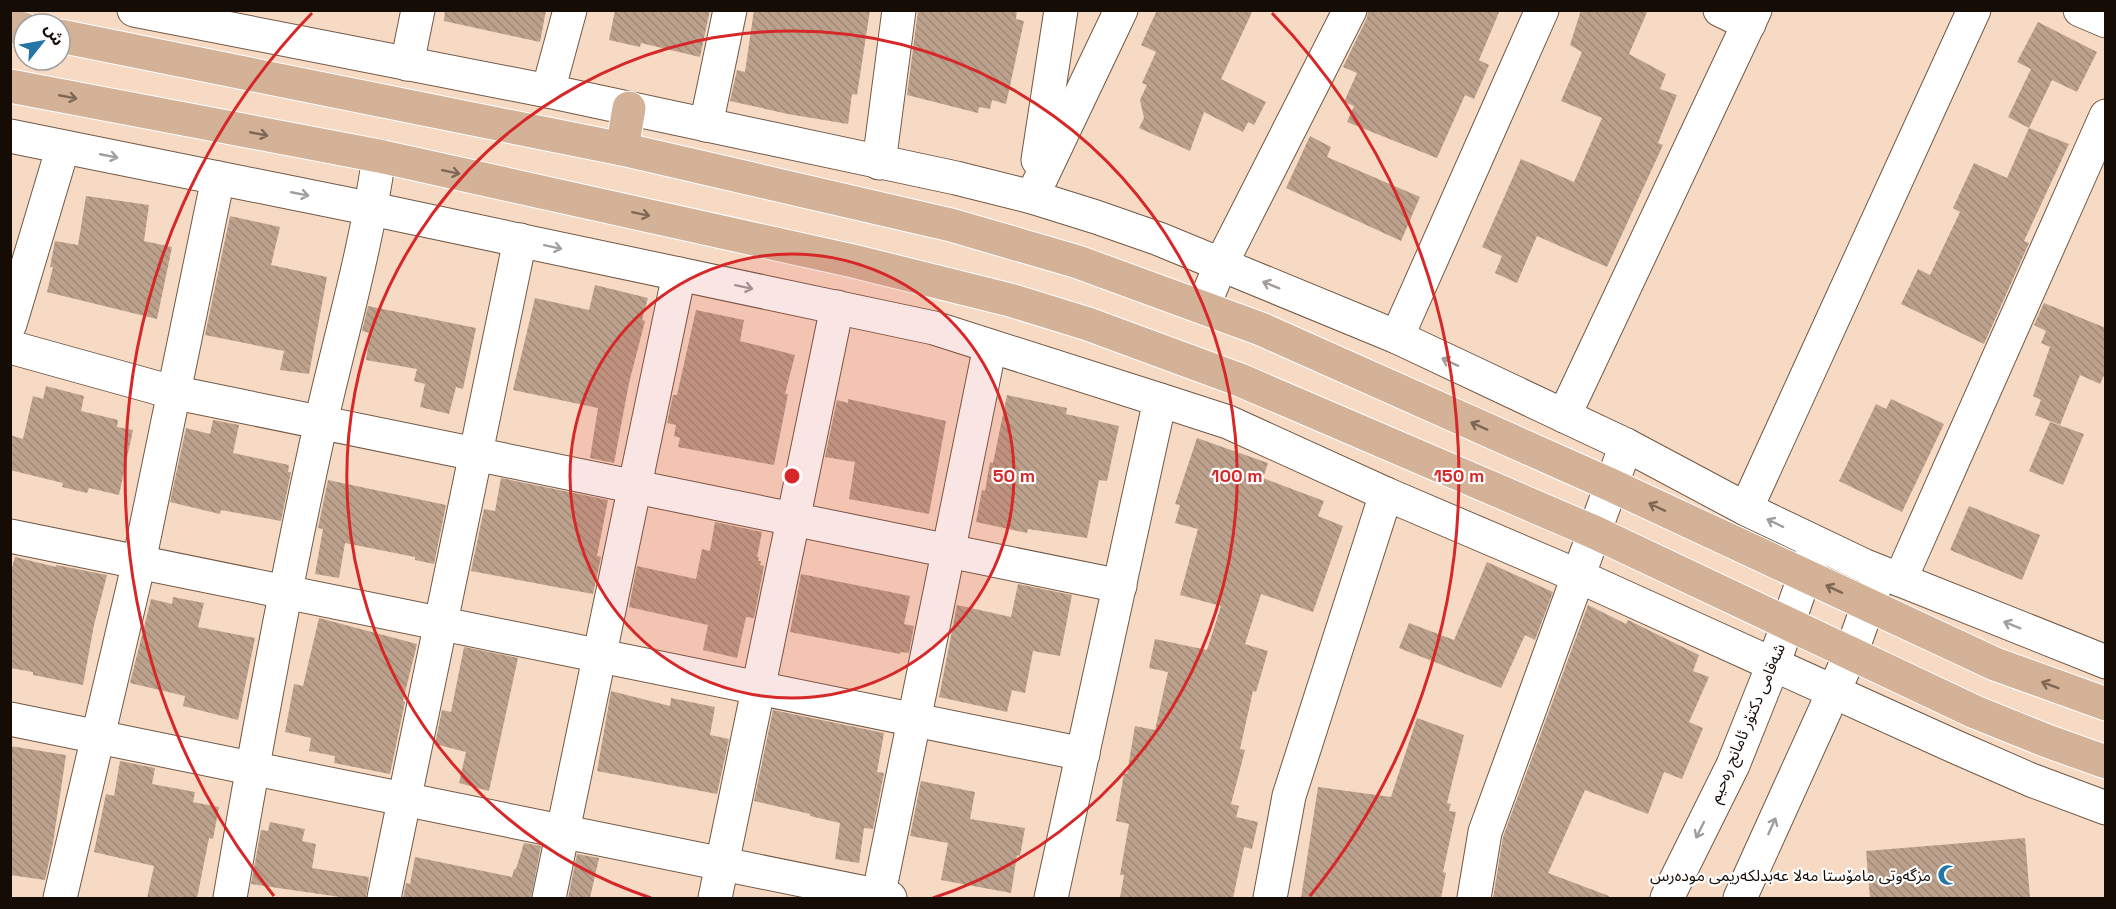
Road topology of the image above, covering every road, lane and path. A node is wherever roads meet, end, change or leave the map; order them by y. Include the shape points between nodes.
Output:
1 (134, 10) edge
2 (418, 10) edge
3 (570, 10) edge
4 (730, 10) edge
5 (899, 10) edge
6 (1061, 10) edge
7 (1121, 10) edge
8 (1350, 10) edge
9 (1542, 10) edge
10 (1974, 10) edge
11 (2080, 10) edge
12 (1742, 15) edge
13 (2106, 21) edge
14 (244, 22) edge
15 (72, 38) edge
16 (407, 64) junction
17 (10, 86) edge
18 (548, 91) junction
19 (629, 108) junction
20 (2106, 116) edge
21 (706, 125) junction
22 (10, 136) edge
23 (63, 147) junction
24 (622, 149) junction
25 (379, 156) junction
26 (879, 163) junction
27 (218, 178) junction
28 (1032, 197) junction
29 (372, 209) junction
30 (520, 240) junction
31 (1221, 264) junction
32 (679, 274) junction
33 (837, 307) junction
34 (1203, 307) junction
35 (10, 324) edge
36 (1397, 337) junction
37 (990, 346) junction
38 (10, 347) edge
39 (172, 392) junction
40 (1160, 400) junction
41 (1564, 416) junction
42 (321, 423) junction
43 (1626, 445) junction
44 (476, 454) junction
45 (1611, 485) junction
46 (636, 487) junction
47 (1386, 494) junction
48 (1746, 509) junction
49 (793, 519) junction
50 (1594, 532) junction
51 (10, 536) edge
52 (1817, 543) junction
53 (948, 551) junction
54 (139, 562) junction
55 (1804, 575) junction
56 (1578, 576) junction
57 (1890, 576) junction
58 (1120, 586) junction
59 (286, 592) junction
60 (1869, 605) junction
61 (1787, 623) junction
62 (441, 624) junction
63 (1851, 653) junction
64 (600, 656) junction
65 (2106, 662) edge
66 (1773, 665) junction
67 (758, 688) junction
68 (1834, 693) junction
69 (2106, 704) edge
70 (10, 719) edge
71 (914, 720) junction
72 (97, 736) junction
73 (1083, 754) junction
74 (2106, 762) edge
75 (252, 768) junction
76 (404, 799) junction
77 (2106, 808) edge
78 (563, 832) junction
79 (722, 864) junction
80 (60, 898) edge
81 (230, 898) edge
82 (384, 898) edge
83 (549, 898) edge
84 (714, 898) edge
85 (882, 898) edge
86 (1051, 898) edge
87 (1270, 898) edge
88 (1474, 898) edge
89 (1667, 898) edge
90 (1740, 898) edge

1 - 14 street
2 - 16 street
3 - 18 street
4 - 21 street
5 - 26 street
6 - 28 street
7 - 28 street
8 - 31 street
9 - 36 street
10 - 48 street
11 - 13 street
12 - 41 street
14 - 16 street
15 - 24 main road
16 - 18 street
17 -> 25 main road
18 - 19 street
19 - 21 street
19 - 24 main road
20 - 57 street
21 - 26 street
22 - 23 street
23 -> 27 street
23 - 35 street
24 - 34 main road via 1015,242
25 - 29 street
25 -> 50 main road via 864,263 1010,300 1240,380
26 - 28 street
27 -> 29 street
27 - 39 street
28 - 31 street
29 - 30 street
29 - 42 street
30 -> 32 street
30 - 44 street
31 - 34 street
36 -> 31 street
32 -> 33 street
32 - 46 street
33 - 37 street via 934,328
33 - 49 street
45 -> 34 main road via 1261,329
41 -> 36 street
37 - 40 street
37 - 53 street
38 - 39 street
39 - 42 street
39 - 54 street
40 - 47 street via 1228,422
40 - 58 street
41 - 43 street
42 - 44 street
42 - 59 street
43 - 45 street
43 - 48 street
44 - 46 street
44 - 62 street
45 - 50 street
55 -> 45 main road
46 - 49 street
46 - 64 street
47 - 56 street
47 - 87 street via 1289,796
52 -> 48 street
49 - 53 street
49 - 67 street
50 - 56 street
50 - 61 main road
51 - 54 street
52 - 55 street, شەقامی دکتۆر ئامانج رەحیم
52 - 57 street
53 - 58 street
53 - 71 street
54 - 59 street
54 - 72 street
60 -> 55 main road
55 - 61 street, شەقامی دکتۆر ئامانج رەحیم
56 - 66 street
56 - 88 street via 1485,832
57 - 60 street
65 -> 57 street
58 - 73 street
59 - 62 street
59 - 75 street
60 - 63 street
69 -> 60 main road via 1995,664
61 - 63 main road
61 - 66 street, شەقامی دکتۆر ئامانج رەحیم
62 - 64 street
62 - 76 street
63 - 68 street
63 - 74 main road via 1975,712
64 - 67 street
64 - 78 street
66 - 68 street
66 -> 89 street, شەقامی دکتۆر ئامانج رەحیم via 1733,765
67 - 71 street
67 - 79 street
68 - 77 street via 2031,780
90 -> 68 street
70 - 72 street
71 - 73 street
71 - 85 street
72 - 75 street
72 - 80 street
73 - 86 street
75 - 76 street
75 - 81 street
76 - 78 street
76 - 82 street
78 - 79 street
78 - 83 street
79 - 84 street
79 - 85 street

